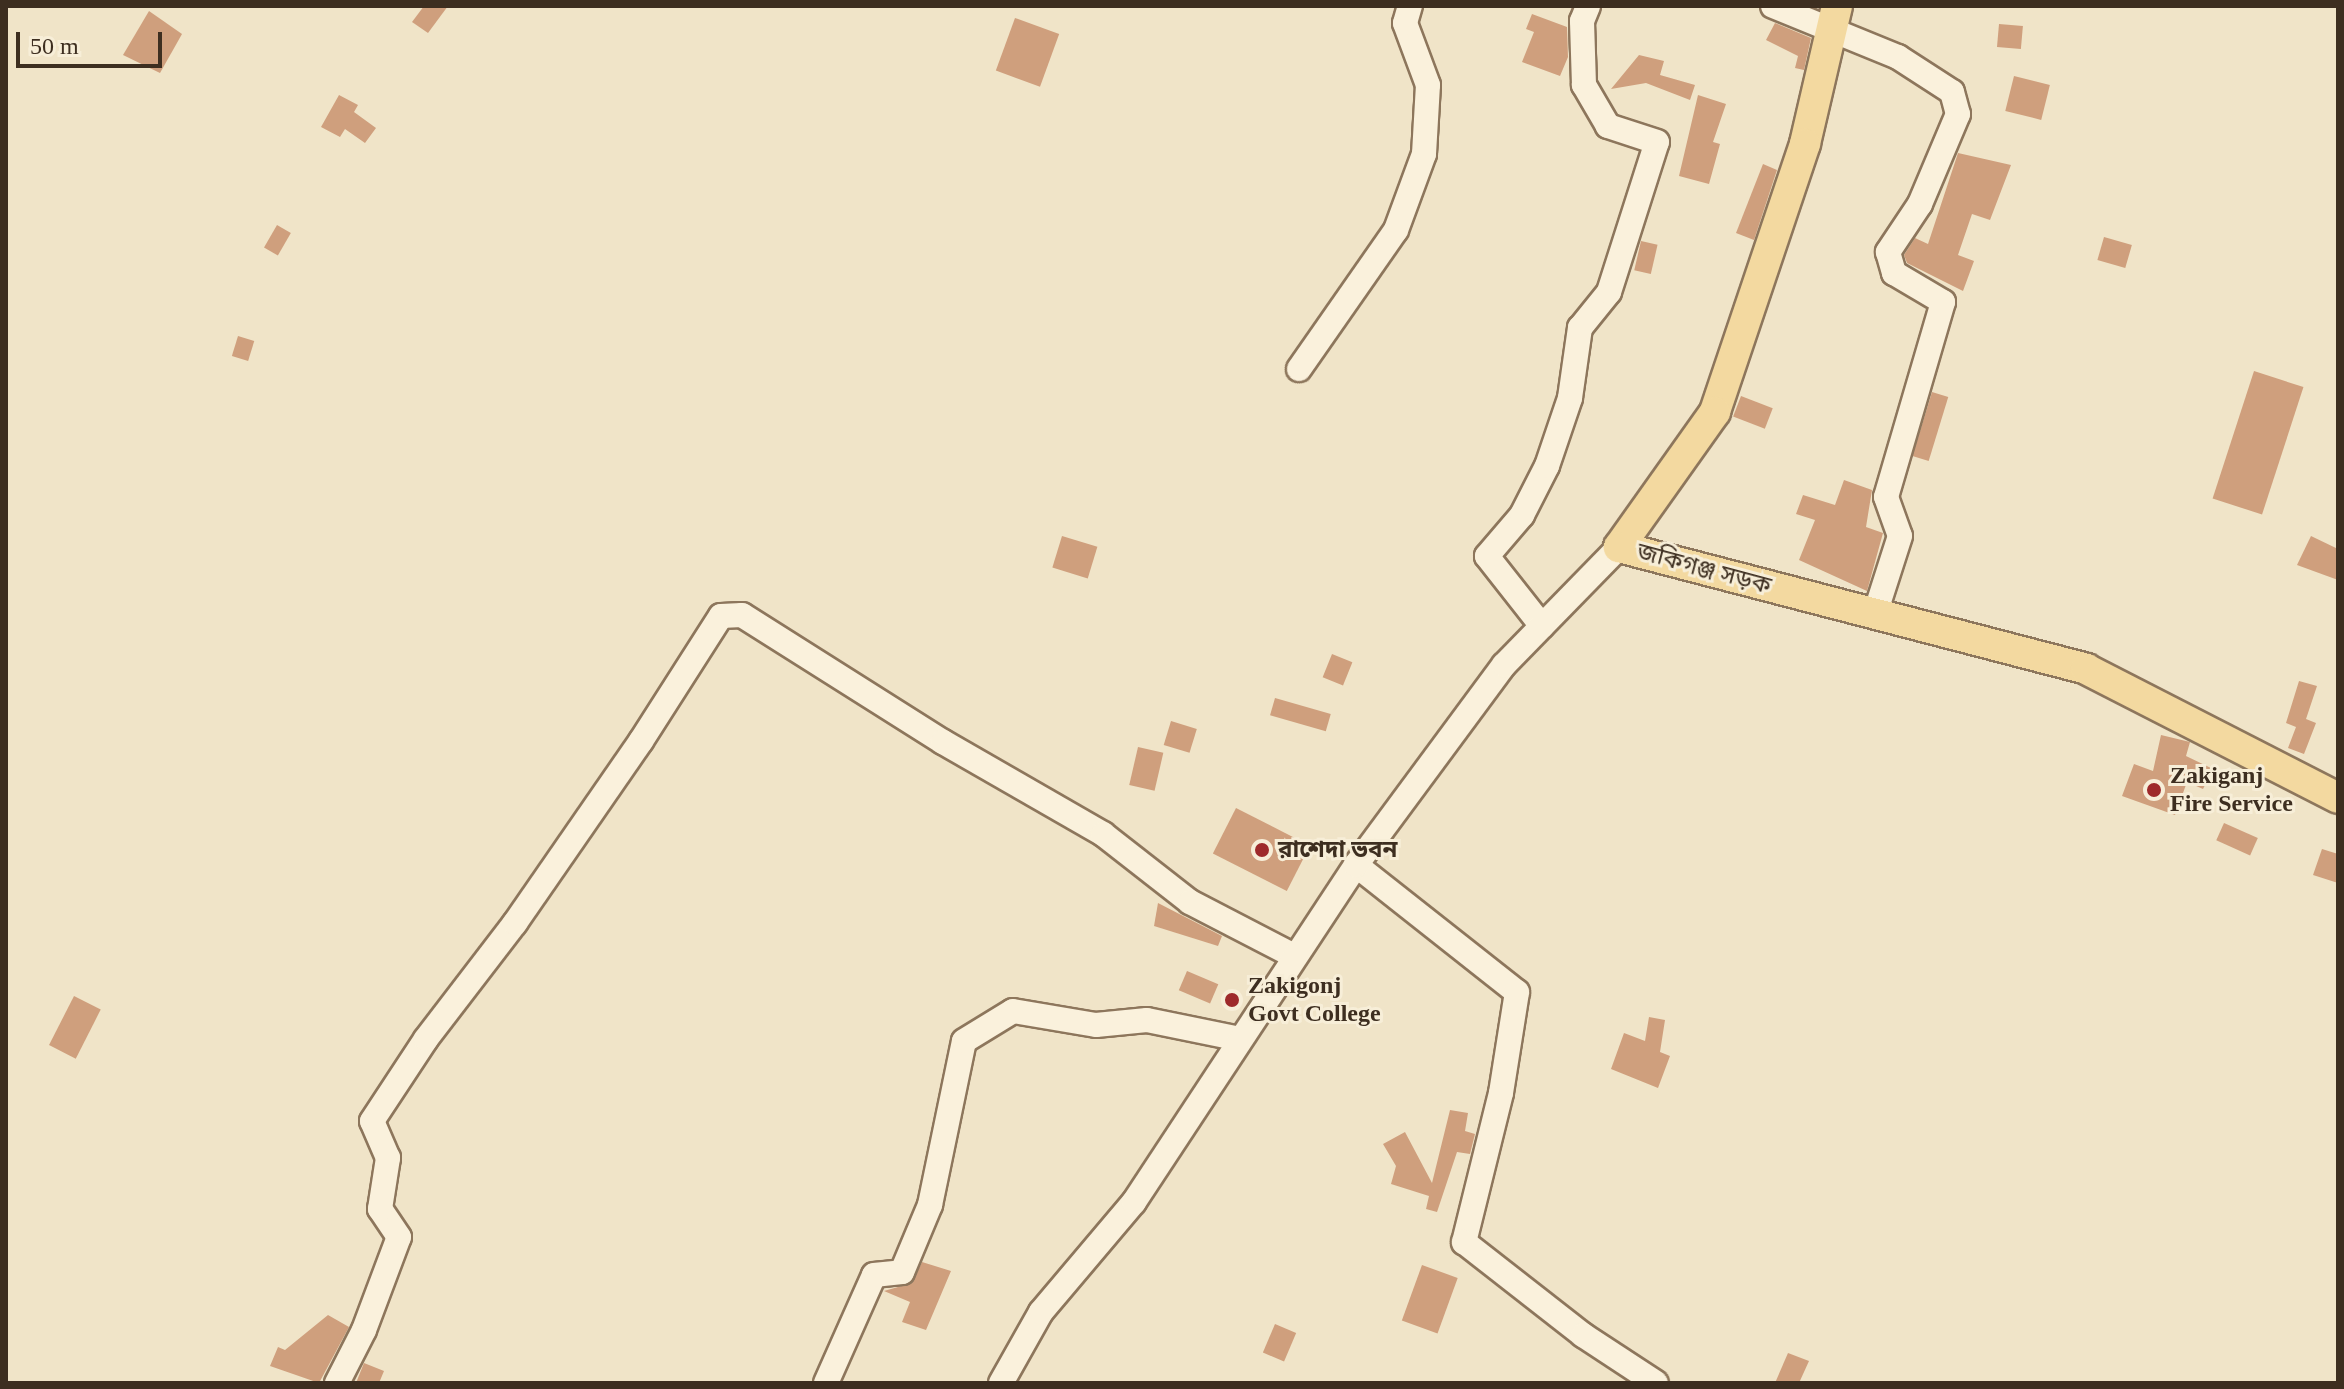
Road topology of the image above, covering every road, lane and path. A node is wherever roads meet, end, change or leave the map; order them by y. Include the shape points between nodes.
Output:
1 (1410, 6) edge
2 (1588, 6) edge
3 (1773, 6) edge
4 (1834, 18) edge
5 (1299, 369) dead end
6 (1619, 547) junction
7 (1875, 614) junction
8 (1542, 626) junction
9 (2338, 798) edge
10 (1356, 865) junction
11 (1294, 956) junction
12 (1240, 1039) junction
13 (337, 1383) edge
14 (826, 1383) edge
15 (1001, 1383) edge
16 (1656, 1383) edge

1 - 5 street via 1405,23 1428,85 1424,154 1396,230
2 - 8 street via 1582,21 1584,85 1608,126 1657,142 1609,292 1580,328 1570,398 1547,466 1522,515 1487,556
3 - 4 street
4 - 6 main road, জকিগঞ্জ সড়ক via 1805,144 1715,412
4 - 7 street via 1952,92 1958,114 1920,204 1888,252 1894,273 1943,302 1886,497 1900,536
6 - 7 main road, জকিগঞ্জ সড়ক
6 - 8 street
7 - 9 main road, জকিগঞ্জ সড়ক via 2086,669
8 - 10 street via 1504,665
10 - 11 street
10 - 16 street via 1517,992 1501,1093 1464,1242 1583,1335
11 - 12 street
11 - 13 street via 1190,902 1103,834 943,742 742,615 721,616 641,741 372,1121 388,1158 380,1209 399,1237 364,1330
12 - 14 street via 1147,1020 1096,1025 1013,1011 964,1041 930,1205 902,1272 874,1275
12 - 15 street via 1134,1202 1041,1312

